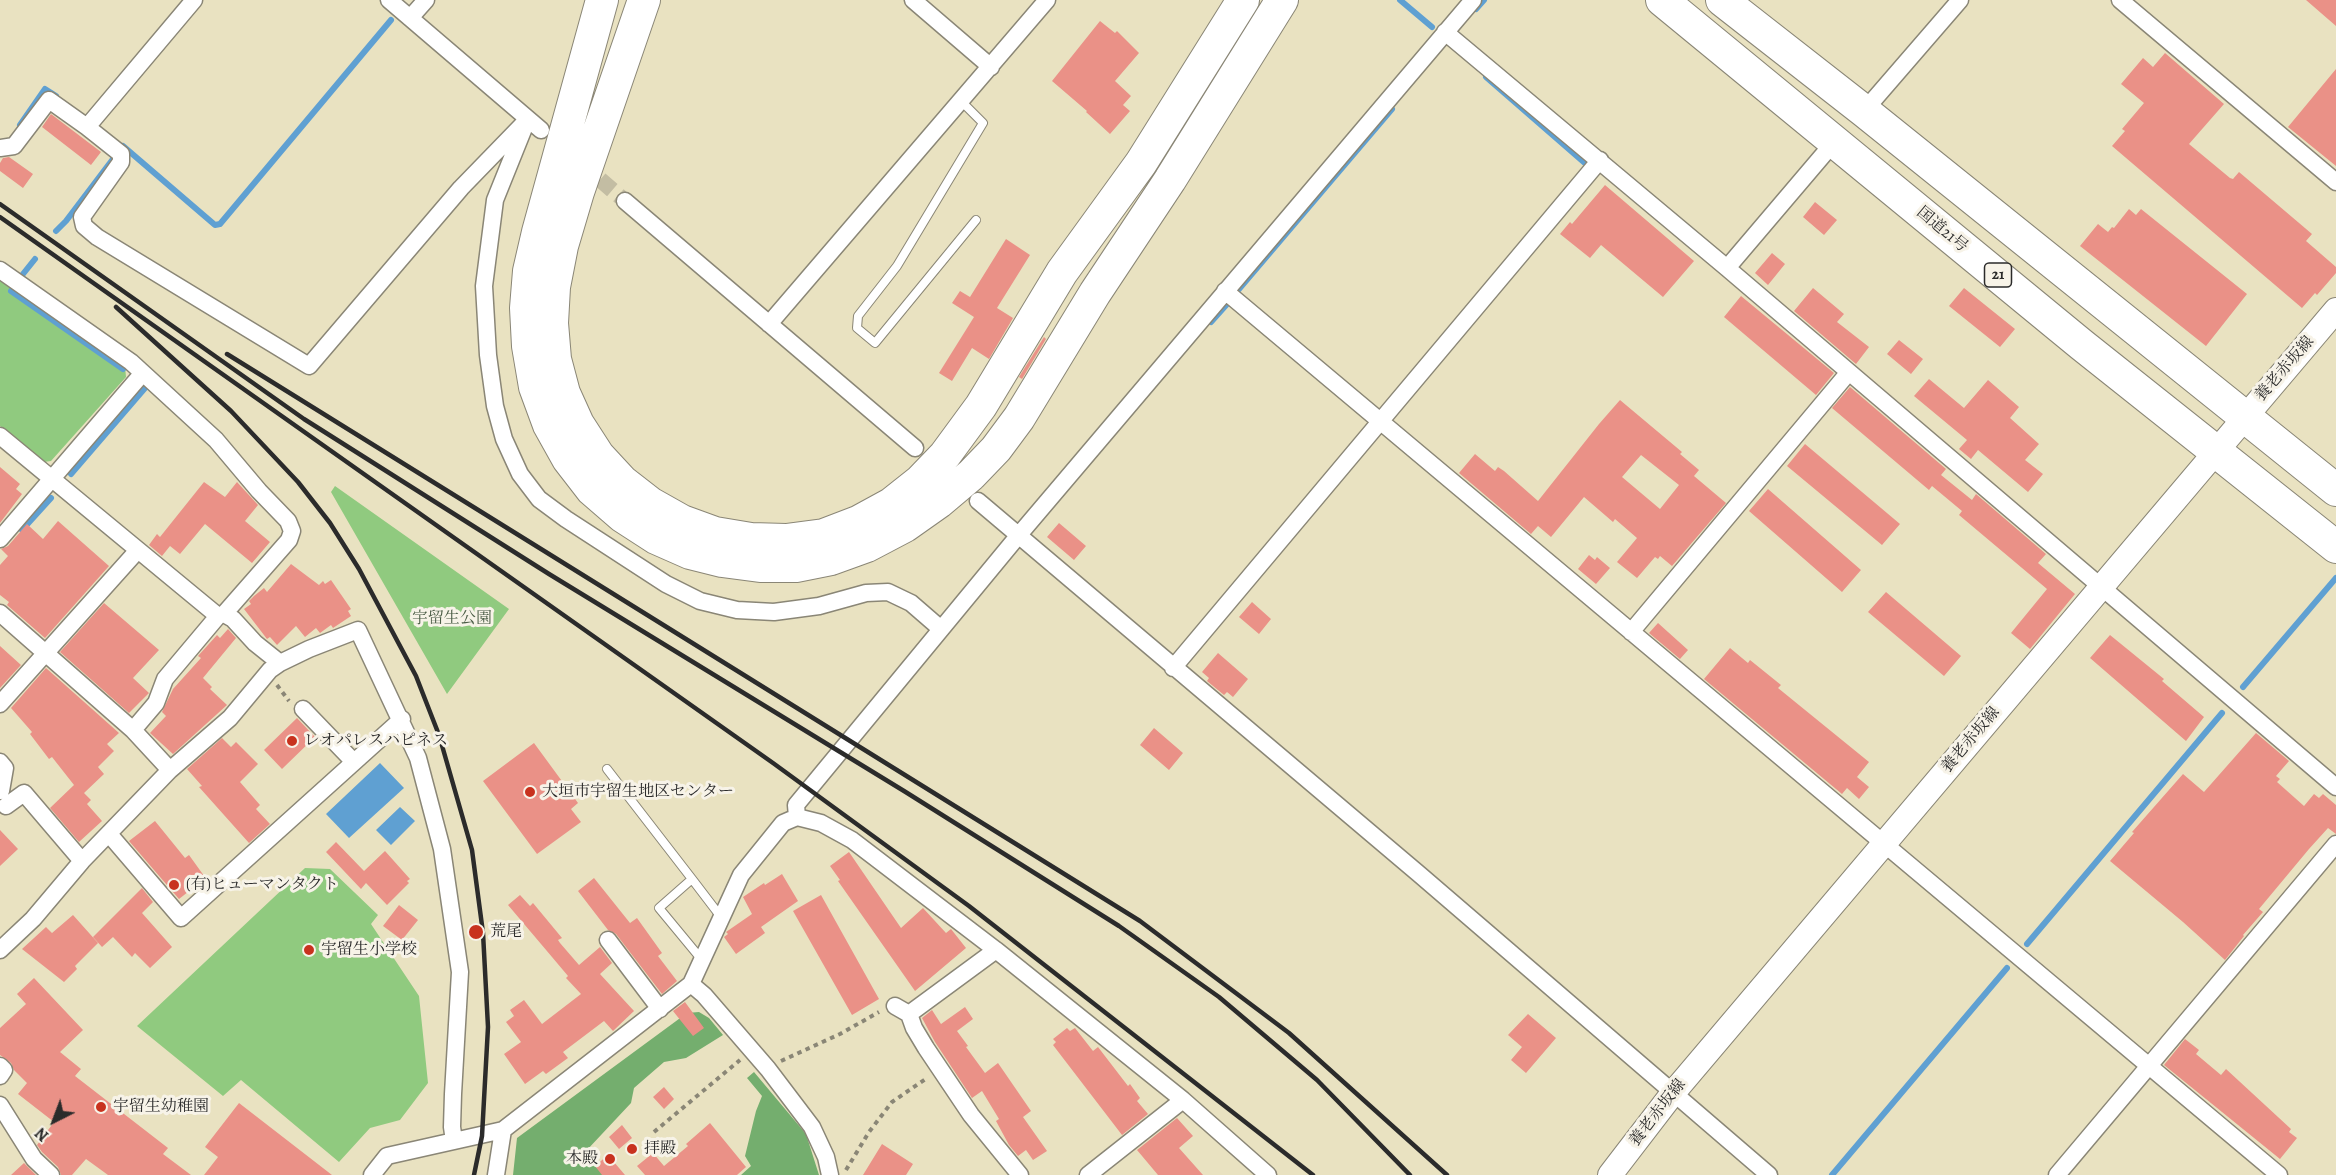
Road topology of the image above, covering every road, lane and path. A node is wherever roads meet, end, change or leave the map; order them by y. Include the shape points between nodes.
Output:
1 (194, 0) edge
2 (389, 0) edge
3 (426, 0) edge
4 (602, 0) edge
5 (619, 0) edge
6 (644, 0) edge
7 (662, 0) edge
8 (913, 0) edge
9 (1047, 0) edge
10 (1243, 0) edge
11 (1282, 0) edge
12 (1473, 0) edge
13 (1662, 0) edge
14 (1722, 0) edge
15 (1960, 0) edge
16 (2120, 0) edge
17 (410, 18) junction
18 (1445, 32) junction
19 (991, 67) junction
20 (961, 101) junction
21 (1864, 111) junction
22 (528, 119) junction
23 (87, 127) junction
24 (541, 130) dead end
25 (1836, 141) junction
26 (0, 148) edge
27 (1600, 160) junction
28 (567, 181) junction
29 (2336, 182) edge
30 (625, 201) tunnel mouth
31 (976, 220) dead end
32 (1727, 268) junction
33 (0, 270) edge
34 (1225, 291) junction
35 (2336, 310) edge
36 (769, 324) junction
37 (1849, 372) junction
38 (142, 374) junction
39 (2244, 417) junction
40 (1379, 421) junction
41 (0, 436) edge
42 (915, 448) dead end
43 (2215, 451) junction
44 (52, 479) junction
45 (2336, 490) edge
46 (978, 501) dead end
47 (1018, 536) junction
48 (0, 539) edge
49 (2336, 547) edge
50 (138, 550) junction
51 (2100, 588) junction
52 (0, 613) edge
53 (221, 615) junction
54 (941, 629) junction
55 (1631, 633) junction
56 (45, 652) junction
57 (274, 668) junction
58 (1173, 668) junction
59 (0, 704) edge
60 (303, 709) joint
61 (402, 719) junction
62 (133, 730) junction
63 (0, 762) edge
64 (354, 762) junction
65 (607, 769) dead end
66 (170, 770) junction
67 (2336, 788) edge
68 (3, 798) edge
69 (797, 817) junction
70 (109, 834) junction
71 (1882, 844) junction
72 (2336, 844) edge
73 (82, 861) junction
74 (692, 879) junction
75 (722, 918) junction
76 (608, 940) dead end
77 (0, 950) edge
78 (996, 950) junction
79 (702, 960) junction
80 (691, 984) junction
81 (660, 1009) junction
82 (902, 1010) junction
83 (752, 1050) junction
84 (0, 1066) edge
85 (2149, 1066) junction
86 (768, 1069) junction
87 (941, 1070) junction
88 (0, 1076) edge
89 (1673, 1093) junction
90 (1183, 1100) junction
91 (0, 1105) edge
92 (502, 1130) junction
93 (654, 1132) dead end
94 (454, 1142) junction
95 (51, 1175) edge
96 (372, 1175) edge
97 (496, 1175) edge
98 (830, 1175) edge
99 (843, 1175) edge
100 (1020, 1175) edge
101 (1088, 1175) edge
102 (1268, 1175) edge
103 (1610, 1175) edge
104 (1770, 1175) edge
105 (2056, 1175) edge
106 (2279, 1175) edge

1 - 23 street
2 - 17 street
3 - 17 street
4 - 28 highway
5 - 28 highway
6 - 28 highway
7 - 28 highway
8 - 19 street
9 - 19 street
10 - 28 highway via 1141,163 1062,272 965,429 920,481 891,504 824,535 751,539 682,521 623,482 598,454 578,424 555,359 556,276
11 - 28 highway via 996,449 963,482 905,526 831,559 796,566 760,566 690,553 656,538 622,516 592,490 568,459 535,387 526,309 531,261
12 - 18 street
13 - 25 highway, 国道21号 / 21
14 - 21 highway
15 - 21 street
16 - 29 street
17 - 22 street
18 - 27 street
18 - 34 street
19 - 20 street
20 - 31 lane via 983,123 897,267 858,316 857,328 875,343
20 - 36 street
21 - 39 highway
22 - 23 street via 461,188 309,366 84,226 82,217 121,162 121,154
22 - 24 street
22 - 54 street via 495,200 484,286 495,406 520,474 539,499 666,584 700,601 737,610 774,612 888,592 911,603
23 - 26 street via 49,100 14,146
25 - 32 street
25 - 43 highway, 国道21号 / 21
27 - 32 street
27 - 40 street
30 - 36 street
32 - 37 street
33 - 38 street via 131,362
34 - 40 street
34 - 47 street
35 - 39 main road, 養老赤坂線
36 - 42 street
37 - 51 street
37 - 55 street
38 - 44 street
38 - 53 street via 216,440 288,521 292,531 289,540
39 - 43 main road, 養老赤坂線
39 - 45 highway
40 - 55 street
40 - 58 street
41 - 44 street
43 - 49 highway, 国道21号 / 21
43 - 51 main road, 養老赤坂線
44 - 48 street
44 - 50 street
46 - 47 street
47 - 54 street
47 - 58 street
50 - 53 street
50 - 56 street
51 - 67 street
51 - 71 main road, 養老赤坂線
52 - 56 street
53 - 57 street via 233,619
53 - 62 street via 165,679 156,703
54 - 69 street via 796,805
55 - 71 street
56 - 59 street
56 - 62 street
57 - 60 path via 292,704
57 - 61 street via 358,630
57 - 66 street via 230,718
58 - 89 street
60 - 64 street
61 - 64 street
61 - 94 street via 418,758 442,849 460,972
62 - 66 street
63 - 68 street via 5,768
64 - 70 street via 181,918
65 - 74 lane
66 - 70 street
68 - 73 street via 24,793
69 - 75 street via 783,823 741,876
69 - 78 street via 821,823 852,840
70 - 73 street
71 - 85 street
71 - 89 main road, 養老赤坂線
72 - 85 street
73 - 77 street via 33,919
74 - 75 lane
74 - 79 lane via 659,908
75 - 79 street
76 - 81 street
78 - 82 street
78 - 90 street
79 - 80 street
80 - 81 street
80 - 83 street
81 - 92 street
82 - 86 path via 887,1007
82 - 87 street
83 - 86 street
83 - 93 path
84 - 88 street via 4,1070
85 - 105 street
85 - 106 street
86 - 98 street via 812,1127
87 - 99 path via 892,1102
87 - 100 street via 971,1115
89 - 103 main road, 養老赤坂線
89 - 104 street
90 - 101 street
90 - 102 street
91 - 95 street via 34,1159
92 - 94 street
92 - 97 street
94 - 96 street via 387,1156

